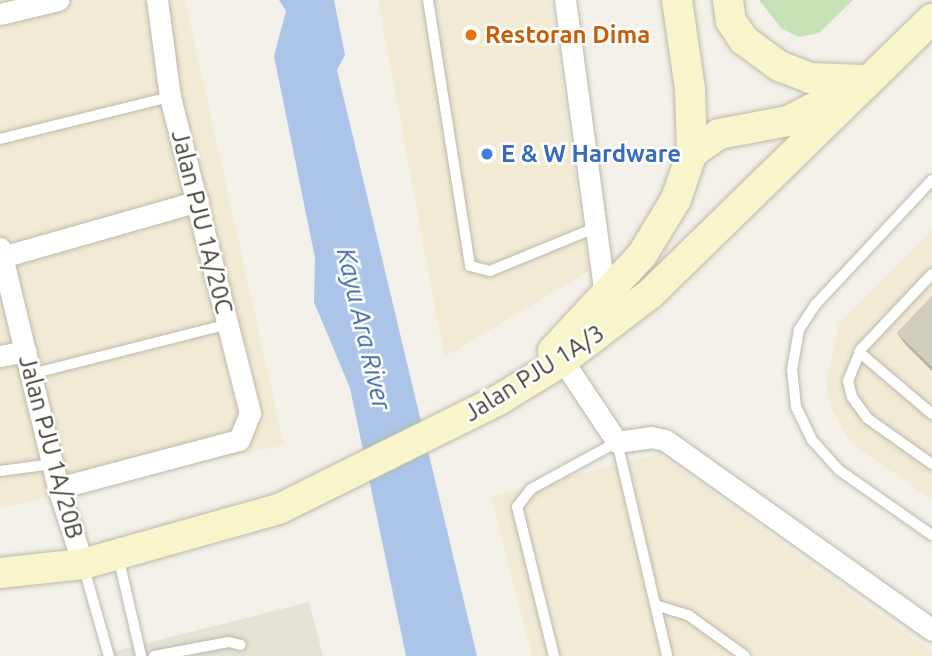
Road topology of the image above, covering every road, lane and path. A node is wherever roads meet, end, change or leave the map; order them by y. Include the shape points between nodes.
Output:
1 (58, 0) edge
2 (157, 0) edge
3 (428, 0) edge
4 (565, 0) edge
5 (677, 0) edge
6 (728, 0) edge
7 (0, 14) edge
8 (932, 19) edge
9 (870, 79) junction
10 (170, 97) junction
11 (0, 139) edge
12 (692, 153) junction
13 (932, 180) edge
14 (198, 201) junction
15 (595, 228) junction
16 (1, 252) edge
17 (932, 274) edge
18 (606, 294) junction
19 (228, 324) junction
20 (26, 351) junction
21 (859, 352) junction
22 (559, 355) junction
23 (0, 356) edge
24 (31, 374) junction
25 (932, 414) edge
26 (617, 442) junction
27 (52, 464) junction
28 (932, 464) edge
29 (0, 471) edge
30 (58, 488) junction
31 (932, 535) edge
32 (118, 556) junction
33 (83, 564) junction
34 (0, 573) edge
35 (655, 605) junction
36 (932, 630) edge
37 (241, 645) dead end
38 (109, 656) edge
39 (141, 656) edge
40 (154, 656) edge
41 (554, 656) edge
42 (667, 656) edge
43 (745, 656) edge

1 - 7 street
2 - 10 street, Jalan PJU 1A/20C
3 - 15 lane via 470,266 490,271
4 - 15 street, Jalan PJU 1A/3
5 - 12 street via 690,89
6 - 9 street via 731,21 744,40 779,66 810,78
8 - 9 street, Jalan PJU 1A/3
9 - 12 street via 788,121 719,134
9 - 22 street, Jalan PJU 1A/3 via 650,294
10 - 11 lane
10 - 14 street, Jalan PJU 1A/20C
12 - 18 street via 660,229
13 - 31 lane via 815,305 799,330 792,369 796,407 812,440 839,470
14 - 16 street
14 - 19 street, Jalan PJU 1A/20C
15 - 18 street, Jalan PJU 1A/3
16 - 20 street, Jalan PJU 1A/20B
17 - 21 lane
18 - 22 street
19 - 24 lane
19 - 30 street, Jalan PJU 1A/20C via 250,412 239,440
20 - 23 street
20 - 24 street, Jalan PJU 1A/20B
21 - 25 lane
21 - 28 lane via 848,381 852,397 867,418
22 - 26 street
22 - 32 street, Jalan PJU 1A/3 via 493,404 279,509
24 - 27 street, Jalan PJU 1A/20B
26 - 35 lane
26 - 36 street via 651,437 666,440
26 - 41 lane via 531,489 517,507
27 - 29 lane
27 - 30 street, Jalan PJU 1A/20B
30 - 33 street, Jalan PJU 1A/20B
32 - 33 street, Jalan PJU 1A/3
32 - 39 lane
33 - 34 street, Jalan PJU 1A/3
33 - 38 lane
35 - 42 lane
35 - 43 lane via 688,615
37 - 40 lane via 229,642

